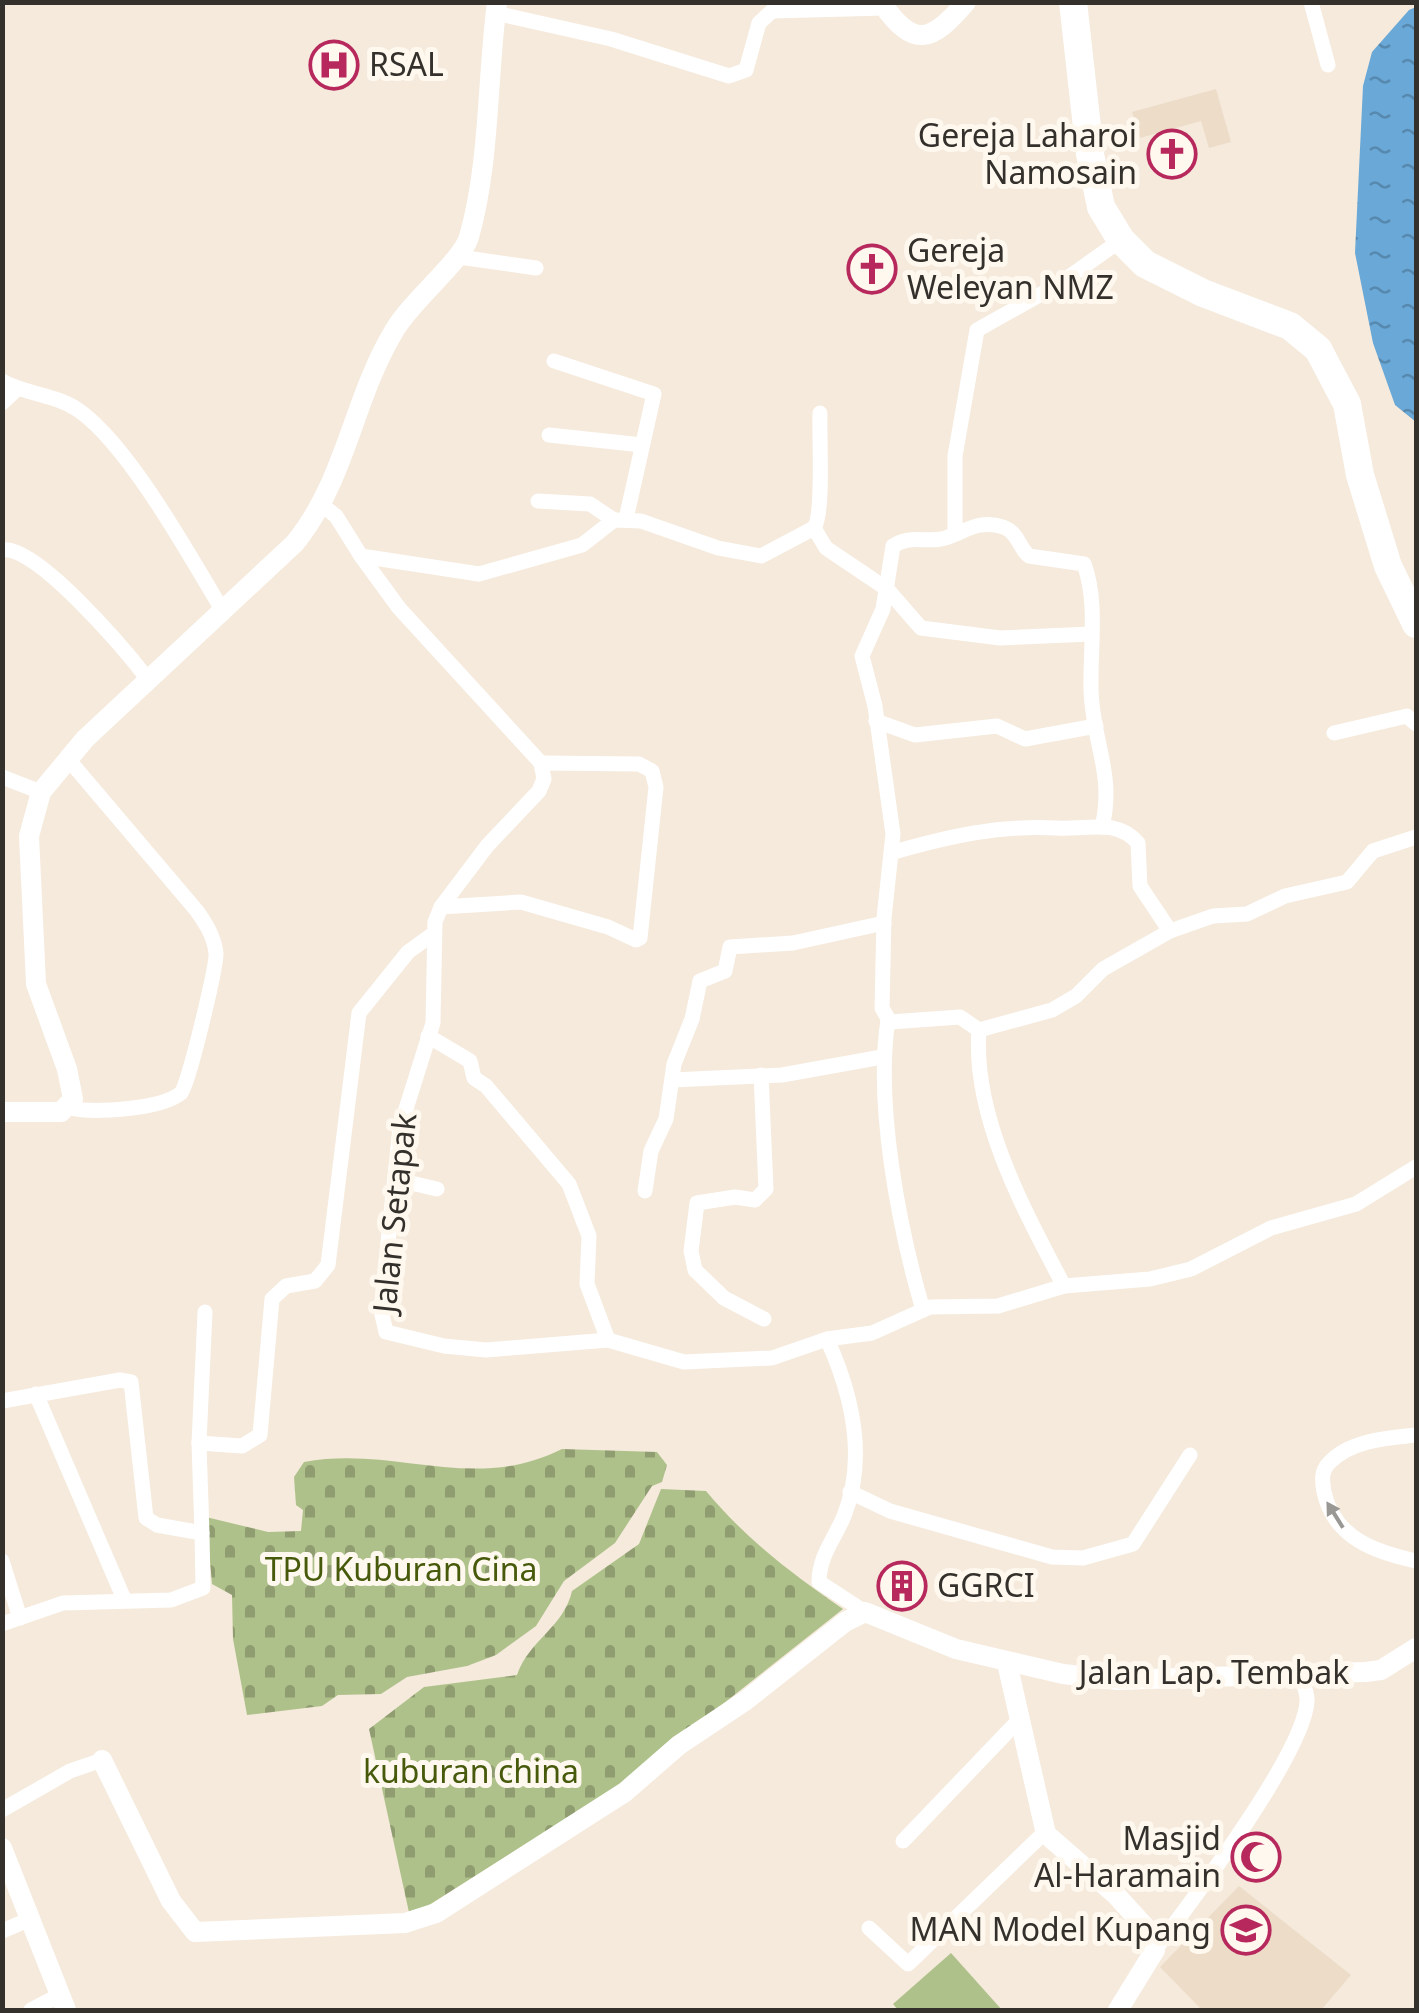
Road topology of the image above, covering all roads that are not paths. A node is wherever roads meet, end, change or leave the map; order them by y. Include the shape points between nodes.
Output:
1 (966, 2) edge
2 (1061, 2) edge
3 (1310, 2) edge
4 (883, 5) edge
5 (496, 8) edge
6 (1074, 16) edge
7 (1328, 66) dead end
8 (1121, 240) junction
9 (459, 257) junction
10 (536, 268) dead end
11 (554, 361) dead end
12 (10, 385) edge
13 (2, 404) edge
14 (820, 414) dead end
15 (549, 434) dead end
16 (642, 445) junction
17 (538, 501) dead end
18 (322, 505) junction
19 (620, 519) junction
20 (814, 528) junction
21 (955, 530) junction
22 (2, 550) edge
23 (361, 556) junction
24 (888, 589) junction
25 (224, 613) junction
26 (1416, 624) edge
27 (1091, 634) junction
28 (147, 678) junction
29 (876, 720) junction
30 (1416, 724) edge
31 (1096, 726) junction
32 (1334, 733) dead end
33 (68, 758) junction
34 (541, 763) junction
35 (2, 777) edge
36 (41, 792) junction
37 (1102, 828) junction
38 (1416, 838) edge
39 (894, 852) junction
40 (440, 907) junction
41 (884, 923) junction
42 (1170, 932) junction
43 (432, 934) junction
44 (888, 1020) junction
45 (980, 1030) junction
46 (428, 1036) junction
47 (882, 1057) junction
48 (761, 1075) junction
49 (672, 1080) junction
50 (69, 1108) junction
51 (2, 1112) edge
52 (1416, 1167) edge
53 (398, 1180) junction
54 (437, 1189) dead end
55 (645, 1191) dead end
56 (1064, 1286) junction
57 (924, 1310) junction
58 (205, 1312) dead end
59 (764, 1319) dead end
60 (827, 1339) junction
61 (608, 1340) junction
62 (36, 1394) junction
63 (2, 1400) edge
64 (1416, 1435) edge
65 (199, 1444) junction
66 (1190, 1454) dead end
67 (850, 1492) junction
68 (202, 1533) junction
69 (2, 1561) edge
70 (1416, 1561) edge
71 (124, 1599) junction
72 (865, 1612) junction
73 (20, 1618) junction
74 (2, 1624) edge
75 (1416, 1648) edge
76 (1007, 1663) junction
77 (1300, 1672) junction
78 (1017, 1722) junction
79 (102, 1760) joint
80 (2, 1810) edge
81 (1046, 1830) junction
82 (903, 1841) dead end
83 (2, 1848) edge
84 (28, 1920) junction
85 (869, 1928) dead end
86 (2, 1930) edge
87 (1155, 1950) junction
88 (63, 2003) edge
89 (31, 2010) edge
90 (1118, 2010) edge

1 - 4 street via 942,30 920,36 900,28
2 - 6 street
3 - 7 street
4 - 5 street via 772,12 759,23 746,70 729,76
5 - 9 street via 478,191
6 - 8 highway via 1094,186
8 - 21 street via 977,330 956,456
8 - 26 highway via 1145,264 1290,326 1318,350 1347,404 1384,552
9 - 10 street
9 - 18 street via 394,330
11 - 16 street via 651,391 655,398
12 - 13 street
12 - 25 street via 63,401 104,435 178,535
14 - 20 street via 821,511
15 - 16 street
16 - 19 street
17 - 19 street via 590,504
18 - 23 street
18 - 25 street via 295,543
19 - 20 street via 760,556
19 - 23 street via 582,545 479,574
20 - 24 street via 826,548
21 - 24 street via 947,538 893,546
21 - 27 street via 1001,526 1029,556 1084,564
22 - 28 street via 19,550 69,593
23 - 34 street via 399,608
24 - 27 street via 904,614 928,630 1012,638
24 - 29 street via 862,656
25 - 28 street
27 - 31 street
28 - 33 street
29 - 31 street via 916,735 997,726 1025,739
29 - 39 street
30 - 32 street via 1407,716
31 - 37 street via 1108,778
33 - 36 street
33 - 50 street via 197,911 216,952 184,1090 164,1101 108,1110
34 - 40 street, Jalan Setapak via 539,792
34 - 40 street via 639,764 652,770 656,787 640,938 521,902
35 - 36 street
36 - 50 street via 29,836 36,984 74,1091
37 - 39 street via 968,831
37 - 42 street via 1120,828 1138,843 1140,886
38 - 42 street via 1373,852 1346,882
39 - 41 street
40 - 43 street, Jalan Setapak
41 - 44 street via 882,1008
41 - 49 street via 793,943 730,947 725,971 700,981
42 - 45 street via 1104,969 1052,1010
43 - 46 street, Jalan Setapak via 437,964
43 - 65 street via 408,952 359,1013 328,1265 314,1281 286,1286 272,1299 260,1435 242,1446
44 - 45 street via 960,1018
44 - 47 street
45 - 56 street via 979,1071 991,1119
46 - 53 street, Jalan Setapak via 403,1115
46 - 61 street via 470,1061 474,1078 569,1184 589,1236 587,1284
47 - 48 street
47 - 57 street via 905,1242
48 - 49 street
48 - 59 street via 766,1189 755,1200 696,1204 691,1251 707,1286
49 - 55 street
50 - 51 street
52 - 56 street, Jalan Setapak via 1356,1204 1271,1228 1192,1269
53 - 54 street
53 - 61 street, Jalan Setapak via 381,1310 386,1332 486,1350
56 - 57 street, Jalan Setapak via 998,1306
57 - 60 street, Jalan Setapak via 872,1333
58 - 65 street
60 - 61 street, Jalan Setapak via 772,1358 684,1362
60 - 67 street via 853,1416
62 - 63 street
62 - 68 street via 128,1380 146,1518
62 - 71 street
70 -> 64 street via 1377,1551 1347,1533 1335,1521 1322,1483 1329,1462 1345,1452
65 - 68 street
66 - 67 street via 1133,1544 1083,1558 1001,1544
67 - 72 street via 819,1582
68 - 71 street via 204,1588 172,1600
69 - 73 street
71 - 73 street via 64,1604
72 - 76 street, Jalan Lap. Tembak
72 - 79 street via 624,1792 436,1913 405,1923 195,1932 171,1901
73 - 74 street
75 - 77 street, Jalan Lap. Tembak via 1382,1670
76 - 77 street, Jalan Lap. Tembak via 1117,1680
76 - 78 street
77 - 87 street via 1308,1699 1293,1740 1256,1806
78 - 81 street
78 - 82 street
79 - 80 street
81 - 85 street via 908,1964
81 - 87 street via 1152,1930
83 - 84 street
84 - 86 street
84 - 88 street
87 - 90 street
88 - 89 street

